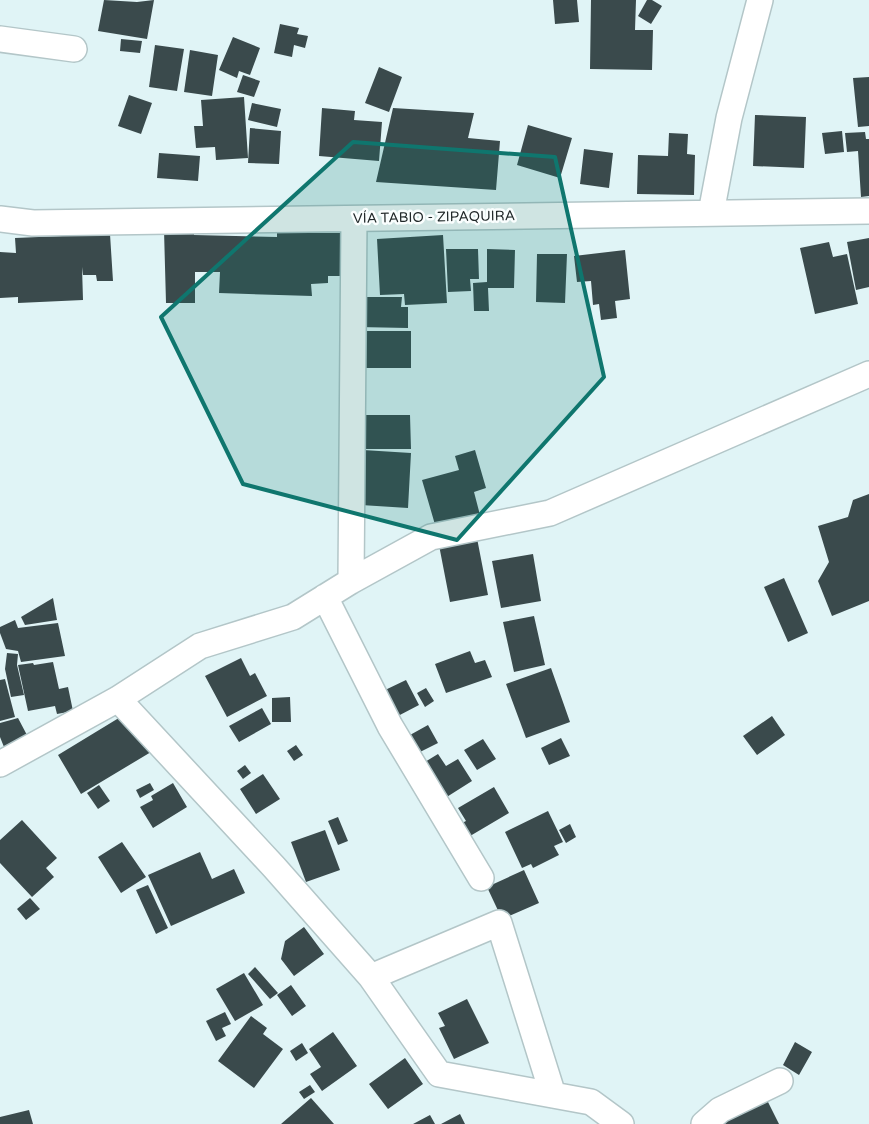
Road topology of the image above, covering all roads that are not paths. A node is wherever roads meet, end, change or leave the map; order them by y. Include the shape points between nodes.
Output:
1 (760, 0) edge
2 (0, 39) edge
3 (74, 49) dead end
4 (869, 211) edge
5 (711, 213) junction
6 (0, 218) edge
7 (354, 218) junction
8 (869, 374) edge
9 (351, 581) junction
10 (325, 597) junction
11 (118, 699) junction
12 (0, 764) edge
13 (481, 878) dead end
14 (371, 977) junction
15 (780, 1081) dead end
16 (553, 1095) junction
17 (621, 1124) edge
18 (704, 1124) edge

1 - 5 street via 729,118
2 - 3 street
4 - 5 street, VÍA TABIO - ZIPAQUIRA
5 - 7 street, VÍA TABIO - ZIPAQUIRA
6 - 7 street, VÍA TABIO - ZIPAQUIRA via 33,223
7 - 9 street
8 - 9 street via 550,513 430,537
9 - 10 street
10 - 11 street via 293,617 200,646
10 - 13 street via 390,726
11 - 12 street
11 - 14 street
14 - 16 street via 439,1074
14 - 16 street via 499,923
15 - 18 street via 720,1110
16 - 17 street via 591,1102

